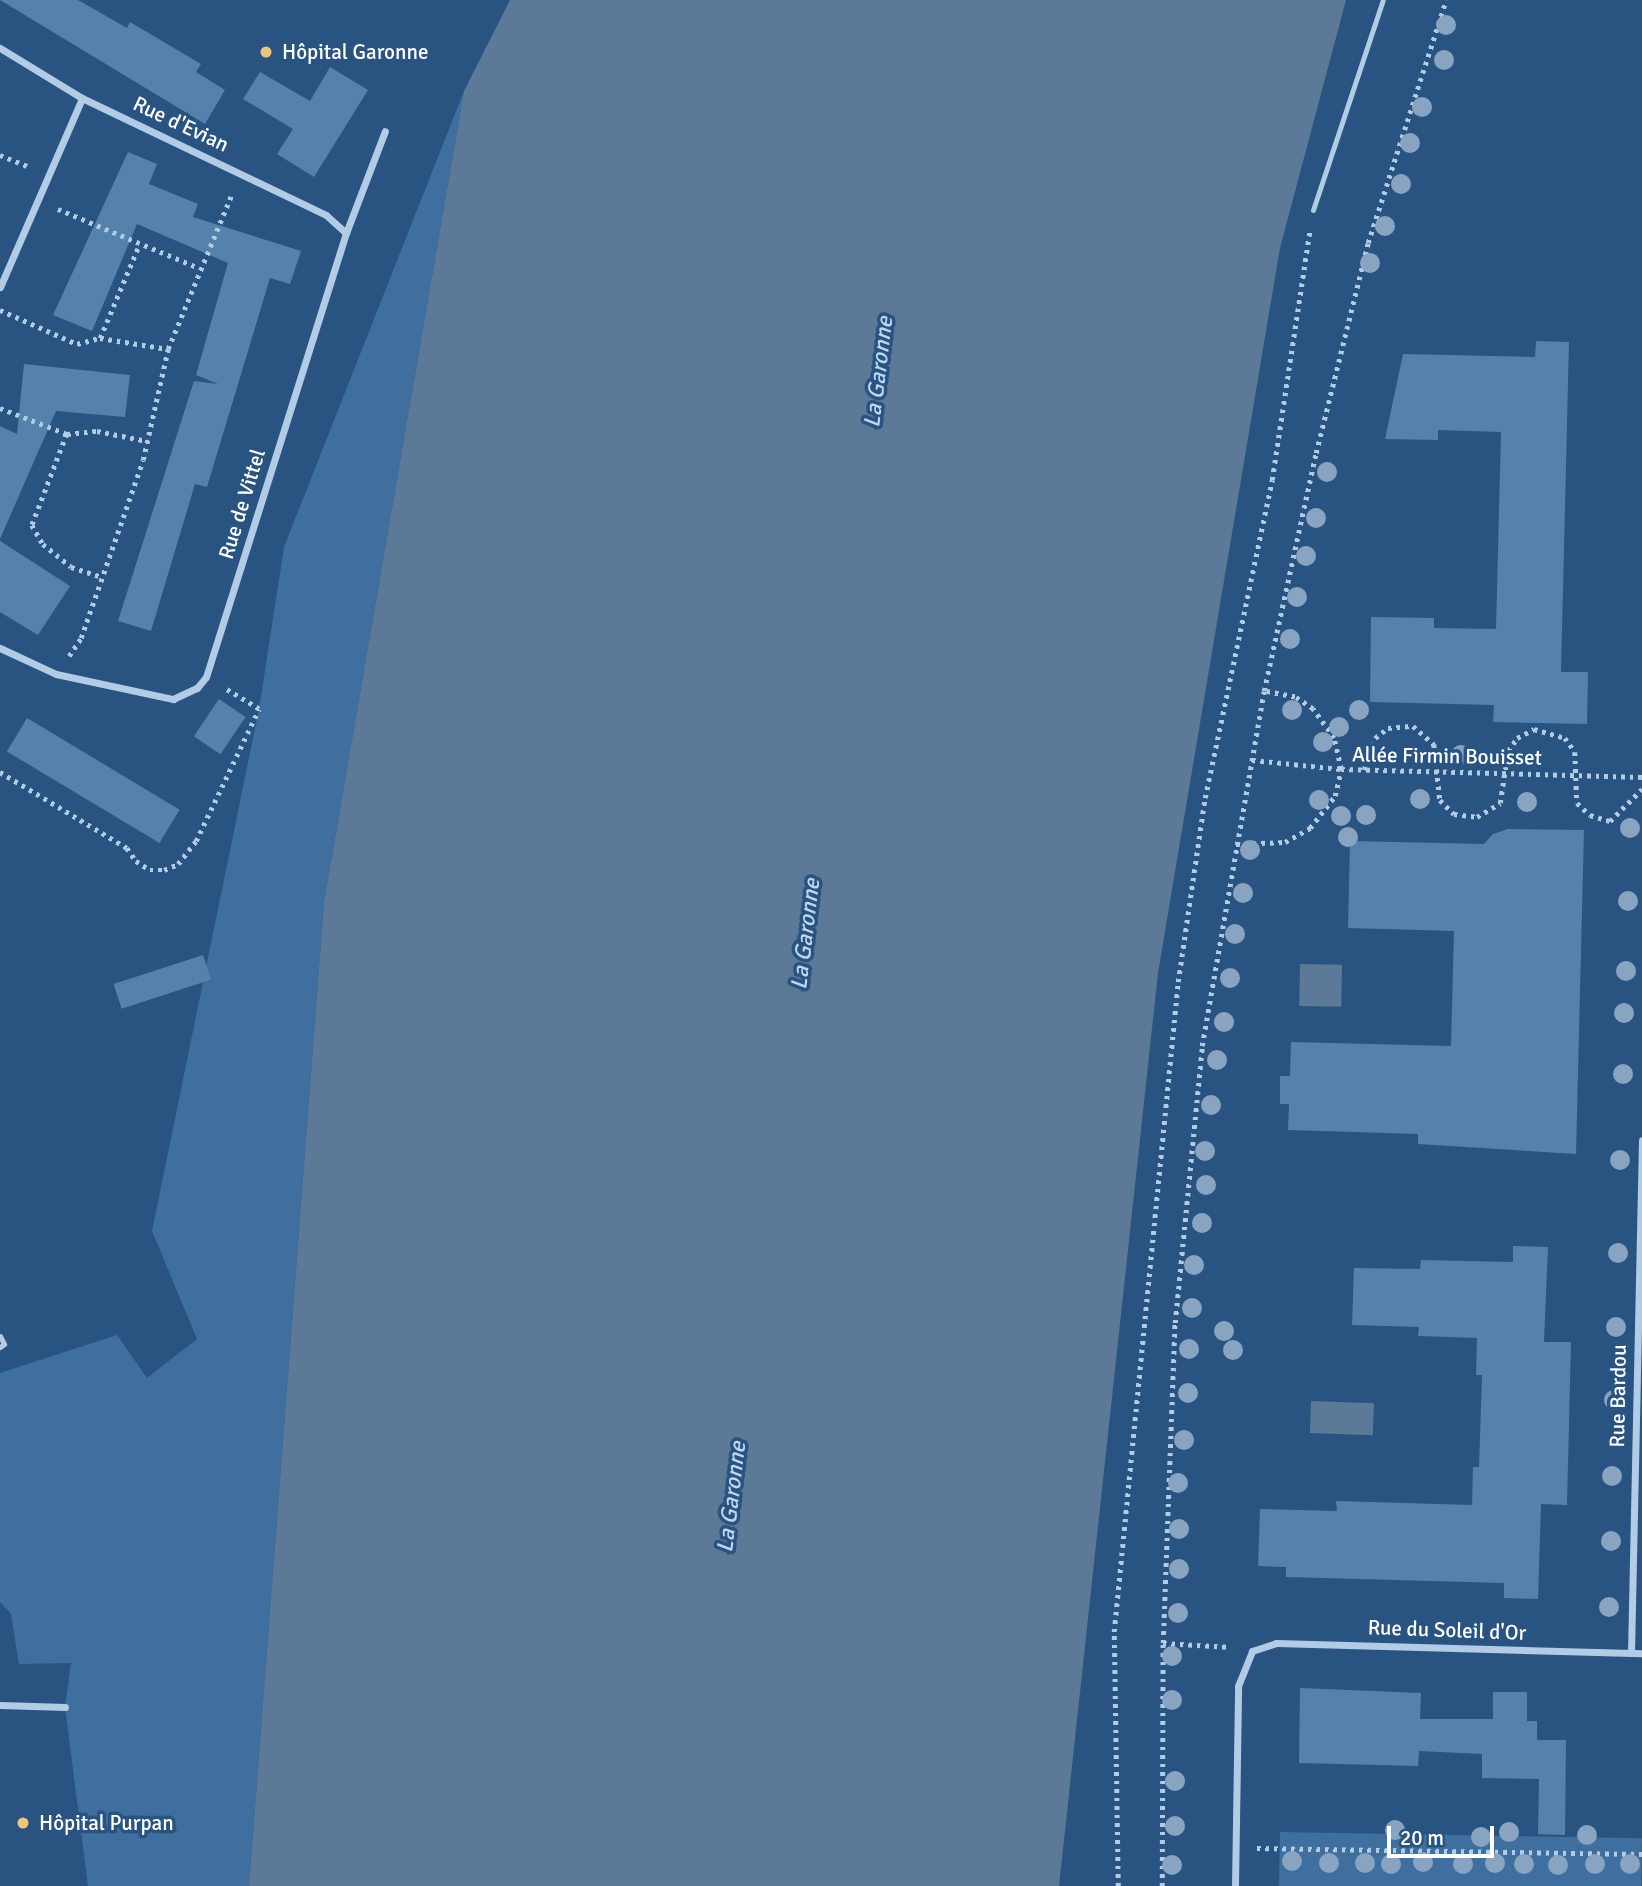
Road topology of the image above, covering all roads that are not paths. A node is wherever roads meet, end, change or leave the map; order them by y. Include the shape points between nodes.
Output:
1 (1383, 0) edge
2 (0, 48) edge
3 (82, 98) junction
4 (385, 131) dead end
5 (1313, 210) road end
6 (346, 233) junction
7 (0, 286) edge
8 (0, 648) edge
9 (1642, 1140) edge
10 (1641, 1202) edge
11 (0, 1336) edge
12 (0, 1347) edge
13 (1631, 1653) junction
14 (1642, 1653) edge
15 (0, 1705) edge
16 (65, 1707) dead end
17 (1235, 1886) edge

1 - 5 lane
2 - 3 street, Rue d'Evian
3 - 6 street, Rue d'Evian via 242,171 326,215
3 - 7 street
4 - 6 street, Rue de Vittel
6 - 8 street, Rue de Vittel via 206,677 197,688 173,699 57,674
9 - 10 street, Rue Bardou
10 - 13 street, Rue Bardou
11 - 12 lane via 4,1344
13 - 14 street, Rue du Soleil d'Or
13 - 17 street, Rue du Soleil d'Or via 1276,1643 1252,1651 1238,1686
15 - 16 street

